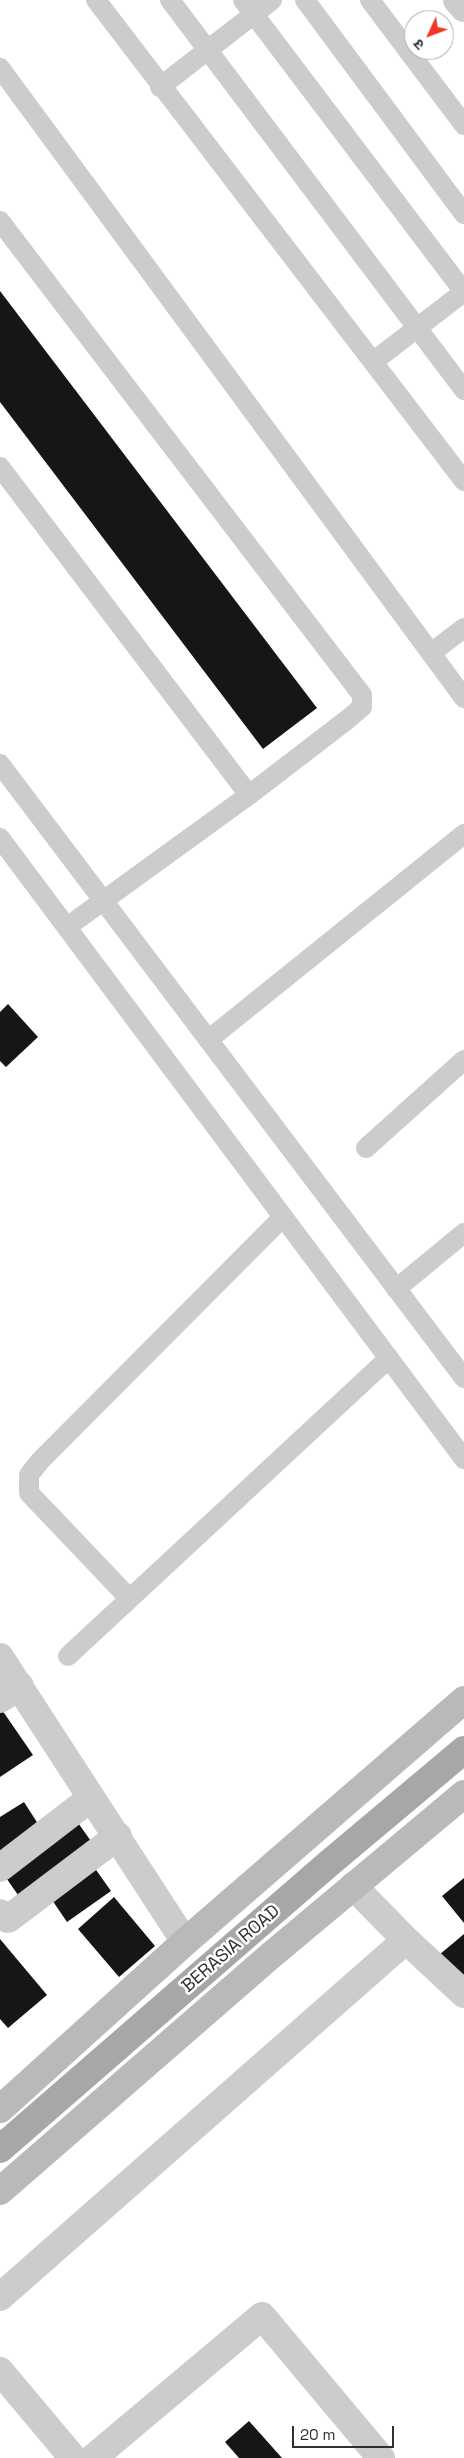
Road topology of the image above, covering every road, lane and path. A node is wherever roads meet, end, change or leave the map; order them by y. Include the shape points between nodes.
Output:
1 (96, 0) edge
2 (170, 0) edge
3 (272, 0) edge
4 (305, 0) edge
5 (370, 0) edge
6 (457, 0) edge
7 (248, 7) edge
8 (464, 8) edge
9 (207, 50) junction
10 (0, 68) edge
11 (160, 87) junction
12 (464, 125) edge
13 (464, 214) edge
14 (0, 221) edge
15 (464, 292) edge
16 (417, 328) junction
17 (374, 361) junction
18 (464, 390) edge
19 (0, 468) edge
20 (464, 480) edge
21 (464, 628) edge
22 (431, 653) junction
23 (464, 698) edge
24 (0, 764) edge
25 (249, 794) junction
26 (464, 834) edge
27 (0, 838) edge
28 (102, 900) junction
29 (68, 927) junction
30 (208, 1040) junction
31 (464, 1060) edge
32 (366, 1148) dead end
33 (283, 1217) junction
34 (464, 1233) edge
35 (396, 1289) junction
36 (389, 1358) junction
37 (464, 1378) edge
38 (464, 1459) edge
39 (129, 1598) junction
40 (68, 1656) dead end
41 (0, 1657) edge
42 (10, 1692) edge
43 (464, 1700) edge
44 (464, 1750) edge
45 (464, 1794) edge
46 (91, 1798) junction
47 (118, 1836) junction
48 (0, 1868) edge
49 (353, 1886) junction
50 (0, 1913) edge
51 (406, 1940) junction
52 (185, 1942) junction
53 (464, 1994) edge
54 (0, 2109) edge
55 (0, 2149) edge
56 (0, 2191) edge
57 (0, 2297) edge
58 (0, 2371) edge
59 (73, 2458) edge
60 (93, 2458) edge
61 (381, 2458) edge

1 - 11 lane
2 - 9 lane
3 - 7 lane
4 - 13 lane
5 - 12 lane
6 - 8 street
7 - 9 lane
7 - 15 lane
9 - 11 lane
9 - 16 lane
10 - 22 lane
11 - 17 lane
14 - 25 lane via 362,695 362,707
15 - 16 lane
16 - 17 lane
16 - 18 lane
17 - 20 lane
19 - 25 lane
21 - 22 lane
22 - 23 lane
24 - 28 lane
25 - 28 lane
26 - 30 lane
27 - 29 lane
28 - 29 lane
28 - 30 lane
29 - 33 lane
30 - 35 lane
31 - 32 lane
33 - 36 lane
33 - 39 lane via 29,1475 30,1493
34 - 35 lane
35 - 37 lane
36 - 38 lane
36 - 39 lane
39 - 40 lane
41 - 42 street
42 - 46 street
43 - 52 street
44 - 55 main road, BERASIA ROAD
45 - 49 street
46 - 47 street
46 - 48 street
47 - 50 street via 8,1919
47 - 52 street
49 - 51 street
49 - 56 street
51 - 53 street
51 - 57 street
52 - 54 street
58 - 59 street
60 - 61 street via 262,2316

